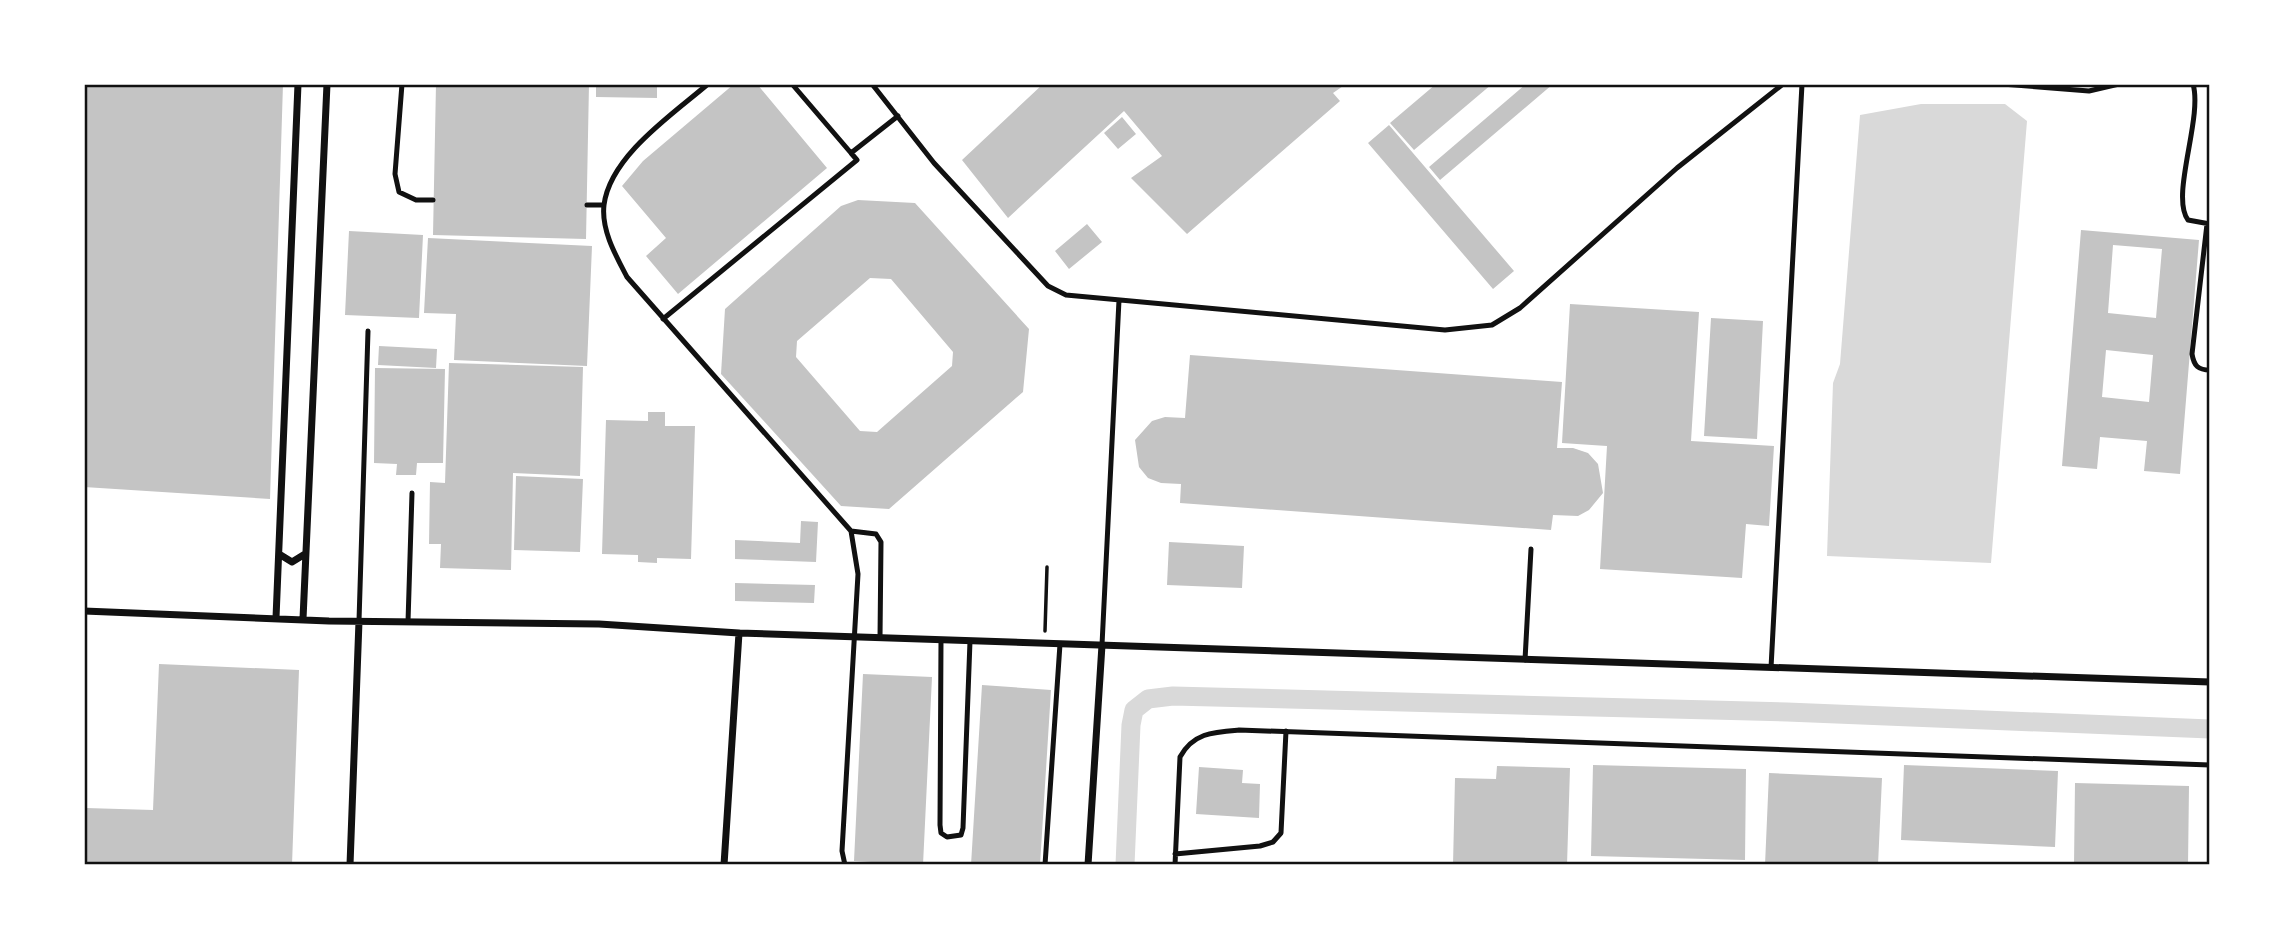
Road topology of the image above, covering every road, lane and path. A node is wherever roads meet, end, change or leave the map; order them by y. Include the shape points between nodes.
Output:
1 (298, 84) edge
2 (327, 84) edge
3 (402, 84) edge
4 (708, 84) edge
5 (792, 84) edge
6 (872, 84) edge
7 (1783, 84) edge
8 (1802, 84) edge
9 (2002, 84) edge
10 (2119, 84) edge
11 (2193, 84) edge
12 (2089, 88) edge
13 (898, 116) junction
14 (851, 153) junction
15 (433, 200) dead end
16 (587, 205) dead end
17 (604, 205) junction
18 (2208, 224) edge
19 (1119, 300) junction
20 (663, 319) junction
21 (368, 331) dead end
22 (2210, 370) edge
23 (412, 494) dead end
24 (851, 531) junction
25 (1531, 549) dead end
26 (279, 554) junction
27 (305, 554) junction
28 (1047, 567) dead end
29 (84, 611) edge
30 (276, 618) junction
31 (303, 619) junction
32 (359, 621) junction
33 (408, 622) junction
34 (739, 634) junction
35 (854, 638) junction
36 (880, 638) junction
37 (941, 640) junction
38 (970, 641) junction
39 (1044, 644) junction
40 (1060, 644) junction
41 (1102, 645) junction
42 (1525, 660) junction
43 (1771, 668) junction
44 (2210, 682) edge
45 (1286, 731) junction
46 (2210, 765) edge
47 (1175, 854) junction
48 (350, 865) edge
49 (724, 865) edge
50 (845, 865) edge
51 (1045, 865) edge
52 (1088, 865) edge
53 (1175, 865) edge

1 - 26 street
2 - 27 street
3 - 15 lane via 395,174 399,192 415,200
4 - 17 lane via 638,144 613,180
5 - 14 lane
6 - 13 lane
7 - 19 lane via 1677,168 1520,308 1492,325 1445,330
8 - 43 lane
9 - 12 lane
10 - 12 lane
11 - 18 lane via 2195,104 2182,203 2189,220
13 - 14 lane
13 - 19 lane via 934,163 1048,286 1066,295
14 - 20 lane via 857,160
16 - 17 lane
17 - 20 lane via 606,228 617,257
18 - 22 lane via 2192,354 2193,364
19 - 41 lane
20 - 24 lane
21 - 32 lane
23 - 33 lane
24 - 35 lane via 858,573
24 - 36 lane via 876,534 881,542
25 - 42 lane
26 - 27 street via 292,562
26 - 30 street
27 - 31 street
28 - 39 path
29 - 30 street
30 - 31 street
31 - 32 street
32 - 33 street
32 - 48 street
33 - 34 street via 598,624
34 - 35 street
34 - 49 street
35 - 36 street
35 - 50 lane via 842,850
36 - 37 street
37 - 38 street
37 - 38 lane via 940,825 941,833 955,837 963,828
38 - 39 street
39 - 40 street
40 - 41 street
40 - 51 lane
41 - 42 street
41 - 52 street
42 - 43 street
43 - 44 street
45 - 46 lane
45 - 47 lane via 1214,732 1188,744 1180,757
45 - 47 lane via 1282,833 1260,846
47 - 53 lane

